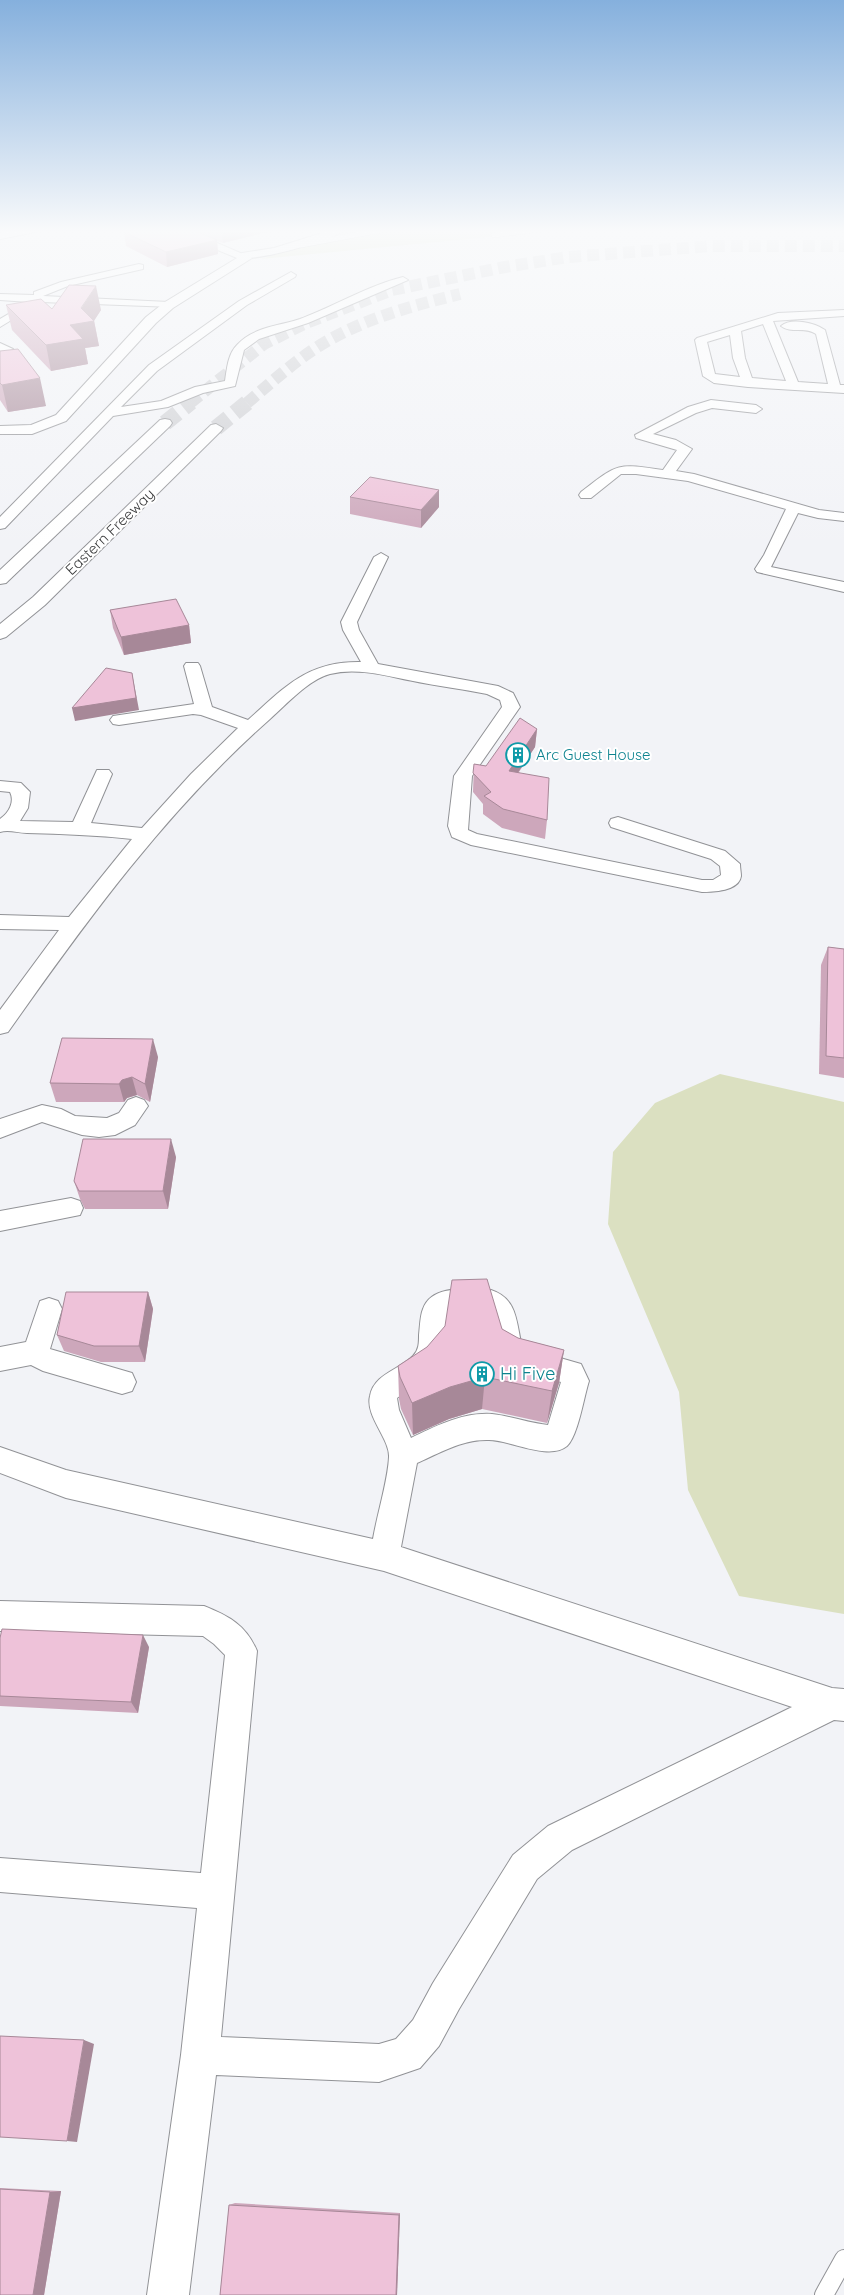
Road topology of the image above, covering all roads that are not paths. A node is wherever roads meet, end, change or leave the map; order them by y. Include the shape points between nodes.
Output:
1 (134, 337) edge
2 (196, 337) edge
3 (256, 337) edge
4 (710, 337) edge
5 (737, 337) edge
6 (774, 337) edge
7 (823, 337) edge
8 (0, 346) edge
9 (0, 368) edge
10 (748, 383) junction
11 (794, 386) junction
12 (840, 388) edge
13 (756, 409) dead end
14 (110, 413) junction
15 (165, 423) tunnel mouth
16 (216, 428) tunnel mouth
17 (0, 430) edge
18 (667, 474) junction
19 (586, 495) dead end
20 (794, 508) junction
21 (844, 517) edge
22 (0, 525) edge
23 (381, 557) dead end
24 (0, 578) edge
25 (844, 587) edge
26 (0, 633) edge
27 (192, 666) dead end
28 (372, 668) junction
29 (204, 710) junction
30 (119, 720) dead end
31 (250, 726) junction
32 (103, 774) dead end
33 (0, 786) edge
34 (618, 823) dead end
35 (3, 825) edge
36 (80, 828) junction
37 (146, 834) junction
38 (0, 922) edge
39 (75, 924) junction
40 (0, 1026) edge
41 (136, 1106) dead end
42 (0, 1128) edge
43 (71, 1208) dead end
44 (0, 1222) edge
45 (49, 1309) dead end
46 (36, 1352) junction
47 (0, 1359) edge
48 (122, 1382) dead end
49 (404, 1455) junction
50 (0, 1460) edge
51 (384, 1556) junction
52 (0, 1616) edge
53 (838, 1704) edge
54 (0, 1875) edge
55 (217, 1892) junction
56 (200, 2055) junction
57 (844, 2259) edge
58 (168, 2295) edge
59 (824, 2295) edge

1 - 17 main road via 61,418 30,430
2 - 14 street via 153,368
3 - 14 street via 239,348 231,383 199,390 164,404
4 - 10 street via 702,339 709,376
5 - 10 street via 739,358
6 - 11 street
7 - 12 street
8 - 9 street via 9,351 12,358 7,366
10 - 11 street
11 - 12 street
13 - 18 street via 711,404 641,435 685,449
14 - 22 street
15 - 24 main road
16 - 26 main road, Eastern Freeway via 39,601
18 - 19 street via 619,470
18 - 20 street via 690,477
20 - 21 street
20 - 25 street via 770,560 762,569
23 - 28 street via 349,622
27 - 29 street
28 - 31 street via 344,667 310,677
28 - 34 street via 492,690 511,702 511,707 463,776 459,833 471,839 702,886 717,886 731,878 730,864 718,855
29 - 30 street
29 - 31 street
31 - 37 street via 202,772
32 - 36 street
33 - 35 street via 15,787 21,792 22,800 14,818
35 - 36 street
36 - 37 street
37 - 39 street
38 - 39 street
39 - 40 street
41 - 42 street via 127,1119 110,1127 67,1123 46,1113
43 - 44 street
45 - 46 street
46 - 47 street
46 - 48 street via 43,1359
49 - 49 street via 385,1410 383,1397 387,1389 431,1354 435,1310 444,1302 496,1303 500,1308 510,1353 571,1373 574,1377 556,1438 491,1427 461,1429
49 - 51 street
50 - 51 street via 66,1484
51 - 53 street
52 - 55 street via 204,1622 220,1627 233,1637 241,1650 241,1657
53 - 56 street via 560,1838 525,1867 426,2032 407,2055 379,2063
54 - 55 street
55 - 56 street
56 - 58 street
57 - 59 lane

